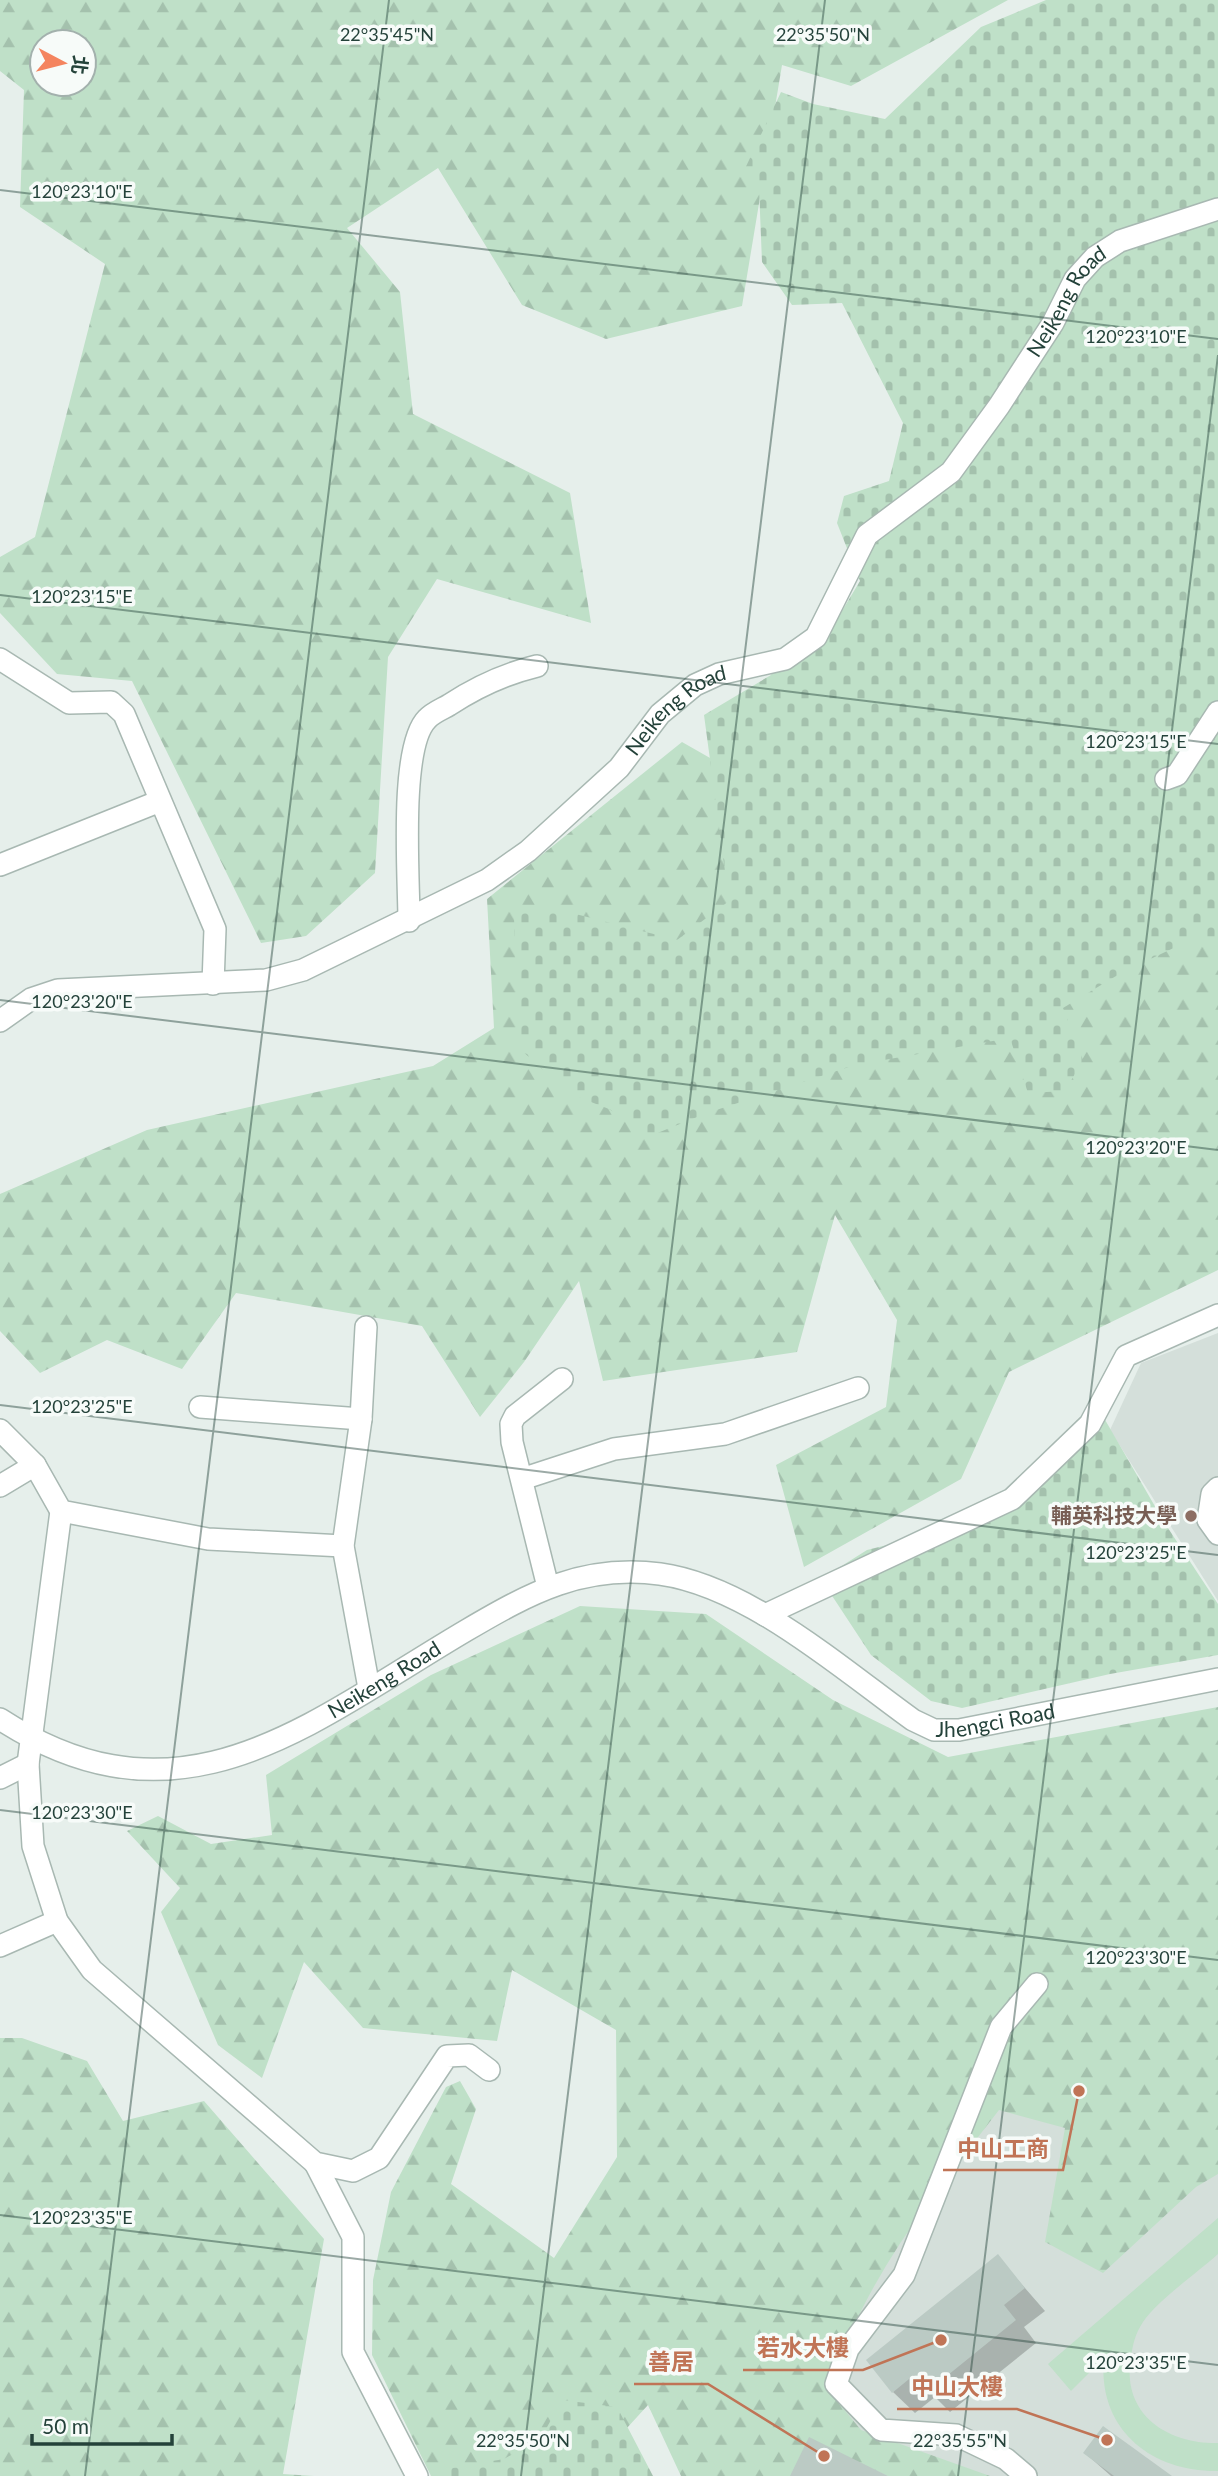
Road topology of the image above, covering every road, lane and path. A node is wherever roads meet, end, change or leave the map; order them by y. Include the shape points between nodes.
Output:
1 (1218, 209) edge
2 (0, 659) edge
3 (537, 666) dead end
4 (1218, 712) edge
5 (1166, 779) dead end
6 (160, 801) junction
7 (0, 865) edge
8 (409, 921) junction
9 (213, 984) junction
10 (0, 1021) edge
11 (1218, 1315) edge
12 (366, 1327) dead end
13 (562, 1379) dead end
14 (858, 1388) dead end
15 (200, 1407) dead end
16 (361, 1419) junction
17 (0, 1430) edge
18 (35, 1465) junction
19 (522, 1479) junction
20 (0, 1486) edge
21 (1218, 1488) edge
22 (61, 1511) junction
23 (1218, 1534) edge
24 (343, 1546) junction
25 (548, 1587) junction
26 (765, 1615) junction
27 (1218, 1679) edge
28 (369, 1688) junction
29 (0, 1719) edge
30 (32, 1740) junction
31 (28, 1764) junction
32 (0, 1778) edge
33 (57, 1921) junction
34 (0, 1946) edge
35 (1037, 1984) dead end
36 (489, 2070) dead end
37 (315, 2163) junction
38 (417, 2476) edge
39 (1026, 2476) edge

1 - 8 street, Neikeng Road via 1120,241 1095,257 1075,279 1053,323 951,472 867,534 826,621 805,647 785,659 719,674 695,685 660,714 619,768 528,851 487,880
2 - 6 street via 69,702 111,702 118,708
3 - 8 street via 479,685 426,719 418,734 410,768
4 - 5 street via 1177,775
6 - 7 street
6 - 9 street via 215,929
8 - 9 street, Neikeng Road via 303,970 266,980
9 - 10 street, Neikeng Road via 58,990 31,999
11 - 26 street via 1126,1356 1090,1424 1012,1499
12 - 16 street
13 - 19 street via 515,1416 512,1424
14 - 19 street via 735,1432 614,1449
15 - 16 street
16 - 24 street
17 - 18 street
18 - 20 street
18 - 22 street
19 - 25 street
21 - 23 street via 1212,1494 1208,1520
22 - 24 street via 208,1539
22 - 30 street
24 - 28 street
25 - 26 street, Neikeng Road via 614,1573 660,1574 707,1585
25 - 28 street, Neikeng Road
26 - 27 street, Jhengci Road via 913,1720 934,1730 959,1730
28 - 30 street, Neikeng Road via 273,1744 204,1765 164,1771 113,1766
29 - 30 street, Neikeng Road
30 - 31 street
31 - 32 street
31 - 33 street via 33,1846
33 - 34 street
33 - 37 street via 92,1970
35 - 39 street via 1001,2027 904,2275 848,2349 836,2384 881,2430 956,2435 1006,2459
36 - 37 street via 469,2055 447,2056 379,2158 353,2171
37 - 38 street via 353,2237 353,2352

